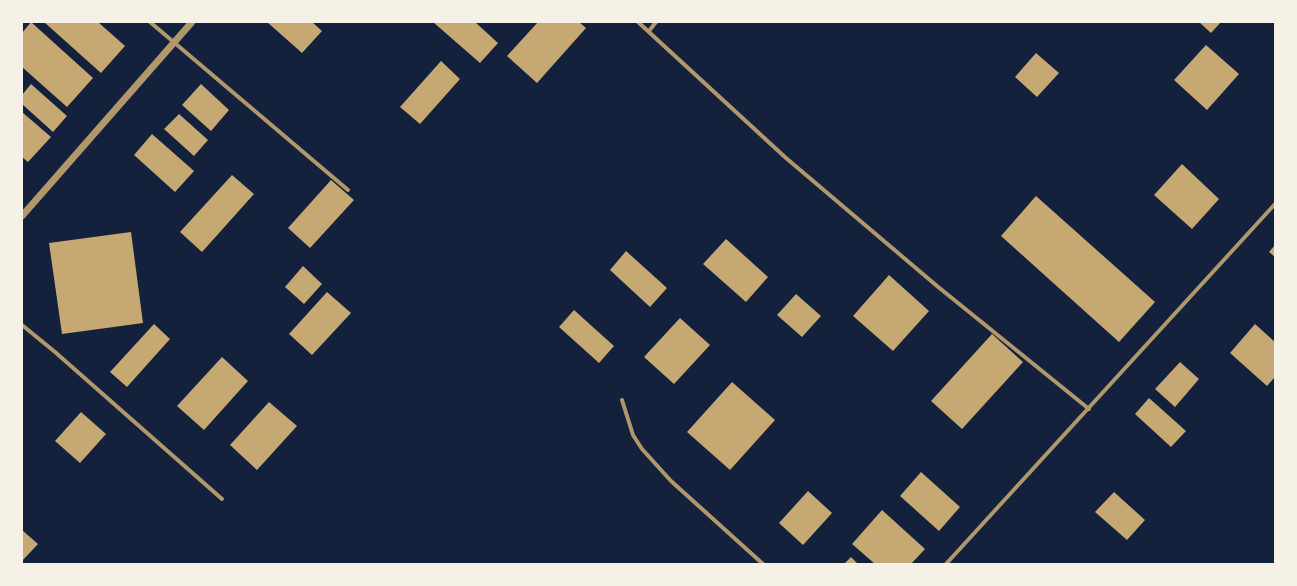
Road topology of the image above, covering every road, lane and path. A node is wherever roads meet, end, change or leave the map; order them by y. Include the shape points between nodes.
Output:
1 (150, 22) edge
2 (192, 22) edge
3 (638, 22) edge
4 (656, 22) edge
5 (649, 31) junction
6 (175, 42) junction
7 (348, 190) dead end
8 (1275, 204) edge
9 (22, 216) edge
10 (22, 325) edge
11 (622, 400) dead end
12 (1089, 409) junction
13 (222, 499) dead end
14 (763, 564) edge
15 (946, 564) edge

1 - 6 street
2 - 6 street
3 - 5 street
4 - 5 street
5 - 12 street via 786,158
6 - 7 street
6 - 9 street
8 - 12 street
10 - 13 street
11 - 14 street via 633,435 642,449 671,481
12 - 15 street

